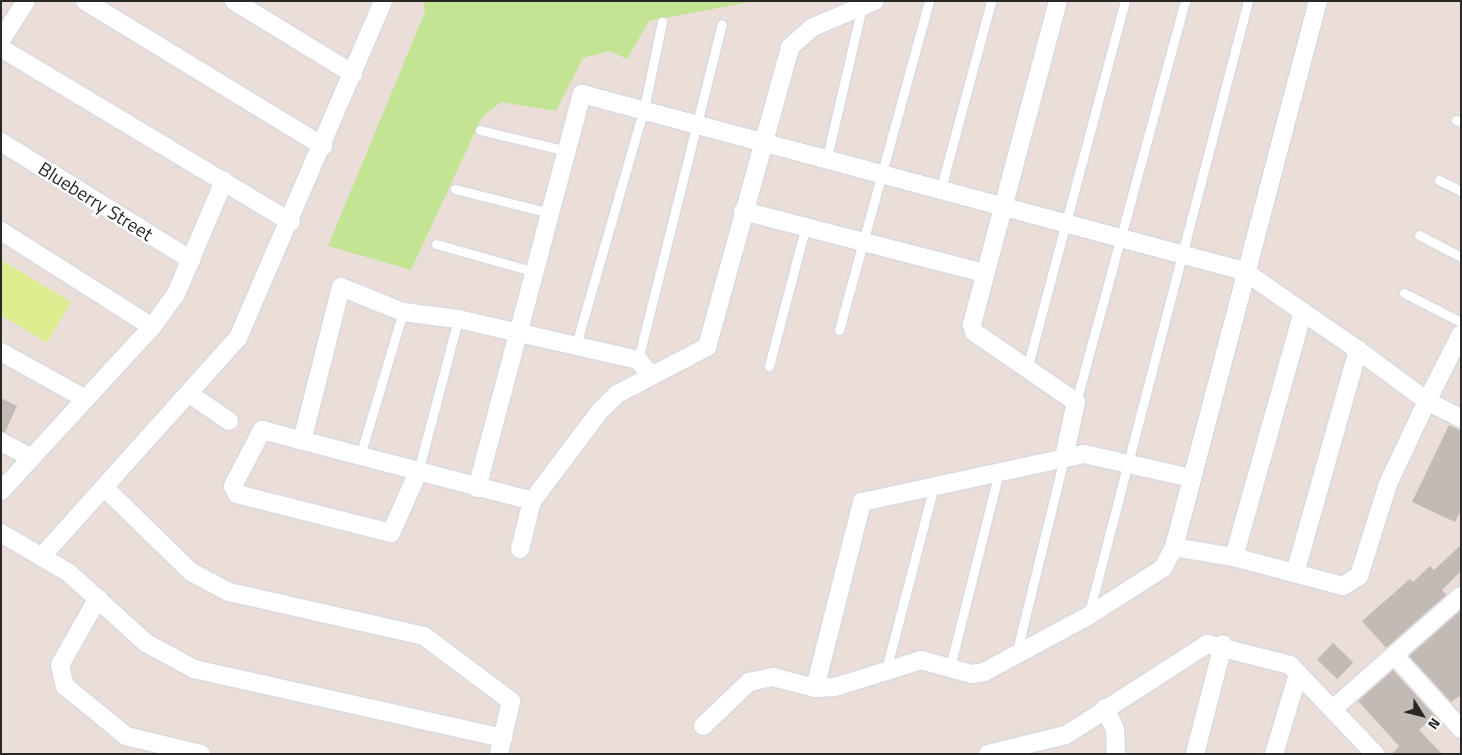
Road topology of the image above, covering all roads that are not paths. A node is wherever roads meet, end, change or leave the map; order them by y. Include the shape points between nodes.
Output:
1 (26, 1) edge
2 (85, 1) edge
3 (234, 1) edge
4 (382, 1) edge
5 (929, 1) edge
6 (991, 1) edge
7 (1058, 1) edge
8 (1124, 1) edge
9 (1185, 1) edge
10 (1248, 1) edge
11 (1318, 1) edge
12 (868, 4) edge
13 (662, 22) dead end
14 (722, 24) dead end
15 (1, 40) edge
16 (1, 48) edge
17 (353, 74) junction
18 (644, 108) junction
19 (701, 122) junction
20 (480, 130) dead end
21 (762, 139) junction
22 (1, 142) edge
23 (324, 146) junction
24 (567, 151) junction
25 (827, 157) junction
26 (883, 172) junction
27 (1440, 180) dead end
28 (224, 181) junction
29 (456, 188) dead end
30 (941, 188) junction
31 (1461, 191) edge
32 (1003, 205) junction
33 (743, 210) junction
34 (550, 213) junction
35 (291, 222) junction
36 (1066, 224) junction
37 (806, 225) junction
38 (1, 231) edge
39 (1419, 235) dead end
40 (1124, 238) junction
41 (864, 240) junction
42 (436, 244) dead end
43 (1180, 254) junction
44 (1461, 257) edge
45 (191, 260) junction
46 (1244, 271) junction
47 (535, 272) junction
48 (986, 273) junction
49 (1404, 293) dead end
50 (403, 312) junction
51 (1303, 312) junction
52 (458, 319) junction
53 (1461, 322) edge
54 (152, 327) junction
55 (839, 330) dead end
56 (519, 332) junction
57 (1461, 334) edge
58 (576, 345) junction
59 (1358, 350) junction
60 (1, 352) edge
61 (638, 360) junction
62 (1028, 365) junction
63 (769, 366) dead end
64 (651, 375) junction
65 (191, 394) junction
66 (84, 398) junction
67 (1427, 401) junction
68 (1076, 402) junction
69 (1461, 418) edge
70 (229, 421) dead end
71 (302, 441) junction
72 (1, 442) edge
73 (360, 456) junction
74 (31, 457) junction
75 (1064, 458) junction
76 (1126, 462) junction
77 (418, 472) junction
78 (999, 472) junction
79 (1191, 478) junction
80 (934, 486) junction
81 (477, 488) junction
82 (106, 489) junction
83 (1, 491) edge
84 (532, 501) junction
85 (1, 533) edge
86 (1174, 547) junction
87 (520, 550) dead end
88 (44, 555) junction
89 (1234, 557) junction
90 (1295, 574) junction
91 (98, 598) junction
92 (1459, 602) edge
93 (1088, 616) junction
94 (1223, 645) junction
95 (1394, 655) junction
96 (1016, 657) junction
97 (950, 667) junction
98 (886, 670) junction
99 (1298, 674) junction
100 (815, 688) junction
101 (1105, 708) junction
102 (1334, 708) junction
103 (702, 726) dead end
104 (1461, 729) edge
105 (501, 746) edge
106 (1038, 748) edge
107 (1373, 753) edge
108 (201, 754) edge
109 (988, 754) edge
110 (1116, 754) edge
111 (1195, 754) edge
112 (1274, 754) edge

1 - 15 street
2 - 23 street
3 - 17 street
4 - 17 street
5 - 26 lane
6 - 30 lane
7 - 32 street
8 - 36 lane
9 - 40 lane
10 - 43 lane
11 - 46 street
12 - 21 street via 795,40
12 - 25 lane
13 - 18 lane
14 - 19 lane
16 - 28 street
17 - 23 street
18 - 19 street
18 - 24 street via 582,94
18 - 58 lane
19 - 21 street
19 - 61 lane
20 - 24 lane
21 - 25 street
21 - 33 street
22 - 45 street, Blueberry Street
23 - 35 street
24 - 34 street
25 - 26 street
26 - 30 street
26 - 41 lane
27 - 31 lane
28 - 35 street
28 - 45 street
29 - 34 lane
30 - 32 street
32 - 36 street
32 - 48 street
33 - 37 street
33 - 64 street via 707,347
34 - 47 street
35 - 65 street via 238,338
36 - 40 street
36 - 62 lane
37 - 41 street
37 - 63 lane
38 - 54 street
39 - 44 lane
40 - 43 street
40 - 68 lane
41 - 48 street
41 - 55 lane
42 - 47 lane
43 - 46 street
43 - 76 lane
45 - 54 street via 176,294
46 - 51 street
46 - 79 street
47 - 56 street
48 - 62 street via 974,332
49 - 53 lane
50 - 52 street
50 - 71 street via 341,287
50 - 73 lane
51 - 59 street
51 - 89 street
52 - 56 street
52 - 77 lane
54 - 66 street
56 - 58 street
56 - 81 street
57 - 67 street
58 - 61 street
59 - 67 street
59 - 90 street
60 - 66 street
61 - 64 street
62 - 68 street
64 - 84 street via 617,394 599,412
65 - 70 street
65 - 82 street
66 - 74 street
67 - 69 street
67 - 90 street via 1388,484 1359,576 1343,586
68 - 75 street
71 - 73 street
71 - 77 street via 262,430 233,486 237,494 391,533
72 - 74 street
73 - 77 street
74 - 83 street
75 - 76 street via 1084,454
75 - 78 street
75 - 96 lane
76 - 79 street
76 - 93 lane
77 - 81 street
78 - 80 street
78 - 97 lane
79 - 86 street
80 - 98 lane
80 - 100 street via 862,502
81 - 84 street
82 - 88 street
82 - 105 street via 191,572 228,592 424,636 511,701
84 - 87 street
85 - 88 street
86 - 89 street
86 - 93 street via 1163,568
88 - 91 street
89 - 90 street
91 - 105 street via 146,643 194,669
91 - 108 street via 60,665 66,686 126,736
92 - 95 street
93 - 96 street
94 - 99 street via 1290,665
94 - 101 street via 1195,648
94 - 111 street
95 - 102 street
95 - 104 street
96 - 97 street via 984,672
97 - 98 street via 921,660
98 - 100 street via 835,687
99 - 102 street
99 - 112 street
100 - 103 street via 773,677 749,682
101 - 106 street via 1066,735
101 - 110 street via 1115,729
102 - 107 street
106 - 109 street

